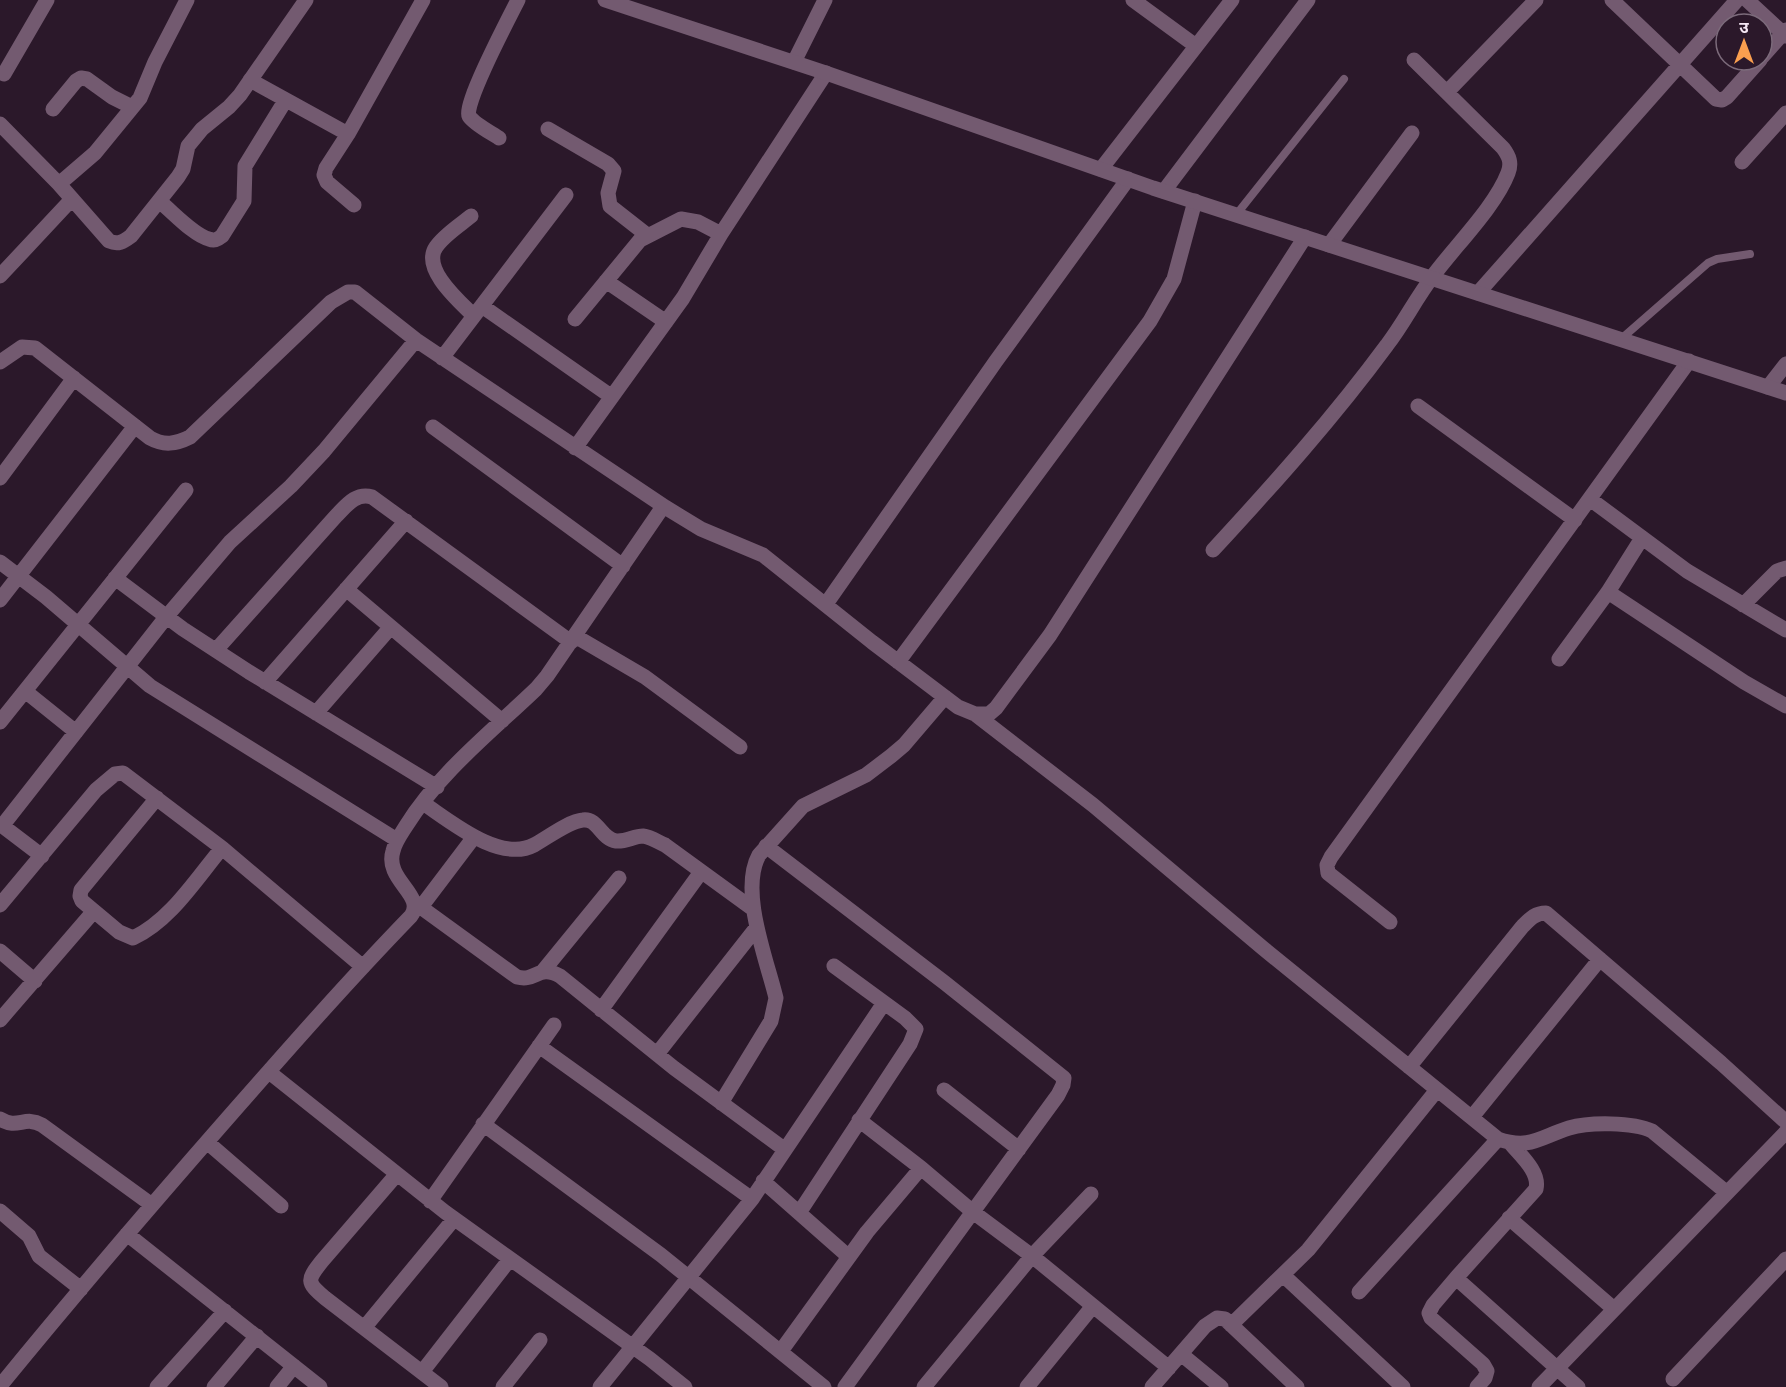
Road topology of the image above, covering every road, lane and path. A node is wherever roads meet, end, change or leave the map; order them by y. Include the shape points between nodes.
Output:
1 (48, 0) edge
2 (187, 0) edge
3 (306, 0) edge
4 (423, 0) edge
5 (518, 0) edge
6 (605, 0) edge
7 (825, 0) edge
8 (1132, 0) edge
9 (1232, 0) edge
10 (1308, 0) edge
11 (1536, 0) edge
12 (1612, 0) edge
13 (1737, 0) edge
14 (1747, 0) edge
15 (1785, 33) edge
16 (1774, 45) edge
17 (1196, 46) junction
18 (1414, 60) dead end
19 (794, 62) junction
20 (1679, 64) junction
21 (1749, 72) edge
22 (826, 73) junction
23 (4, 74) dead end
24 (250, 80) junction
25 (1344, 80) dead end
26 (1447, 92) junction
27 (285, 101) junction
28 (132, 107) junction
29 (53, 109) dead end
30 (1786, 113) edge
31 (0, 124) edge
32 (548, 129) dead end
33 (1412, 132) dead end
34 (348, 134) junction
35 (499, 138) dead end
36 (1742, 162) dead end
37 (1101, 169) junction
38 (1128, 179) junction
39 (59, 184) junction
40 (1164, 191) junction
41 (566, 195) dead end
42 (72, 199) junction
43 (159, 201) junction
44 (1195, 201) junction
45 (354, 205) dead end
46 (1236, 215) junction
47 (471, 216) dead end
48 (721, 234) junction
49 (647, 235) junction
50 (1305, 237) junction
51 (1329, 244) junction
52 (1750, 254) dead end
53 (0, 276) edge
54 (1431, 278) junction
55 (606, 281) junction
56 (1478, 293) junction
57 (478, 311) junction
58 (575, 319) dead end
59 (666, 322) junction
60 (1621, 339) junction
61 (416, 340) junction
62 (442, 358) junction
63 (1689, 361) junction
64 (0, 362) edge
65 (1786, 364) edge
66 (74, 378) junction
67 (1768, 387) junction
68 (1786, 393) edge
69 (612, 397) junction
70 (1418, 406) dead end
71 (135, 426) junction
72 (433, 427) dead end
73 (575, 448) junction
74 (0, 478) edge
75 (186, 490) dead end
76 (1590, 499) junction
77 (665, 507) junction
78 (1575, 520) junction
79 (406, 521) junction
80 (1642, 538) junction
81 (1213, 550) dead end
82 (0, 562) edge
83 (623, 566) junction
84 (1786, 568) edge
85 (19, 575) junction
86 (115, 578) junction
87 (346, 589) junction
88 (1608, 592) junction
89 (0, 600) edge
90 (826, 604) junction
91 (1743, 605) junction
92 (166, 616) junction
93 (79, 625) junction
94 (390, 628) junction
95 (1786, 630) edge
96 (573, 639) junction
97 (216, 650) junction
98 (1559, 659) dead end
99 (898, 662) junction
100 (128, 667) junction
101 (266, 682) junction
102 (25, 691) junction
103 (945, 697) junction
104 (1786, 706) edge
105 (316, 713) junction
106 (975, 714) junction
107 (502, 721) junction
108 (0, 722) edge
109 (76, 732) junction
110 (740, 747) dead end
111 (437, 787) junction
112 (157, 798) junction
113 (423, 803) junction
114 (1, 825) edge
115 (474, 837) junction
116 (397, 840) junction
117 (766, 846) junction
118 (222, 848) junction
119 (42, 856) junction
120 (701, 872) junction
121 (619, 878) dead end
122 (0, 905) edge
123 (418, 905) junction
124 (753, 909) junction
125 (94, 911) junction
126 (1390, 922) dead end
127 (757, 927) junction
128 (0, 951) edge
129 (1600, 959) junction
130 (834, 966) dead end
131 (363, 967) junction
132 (543, 971) junction
133 (35, 981) junction
134 (884, 1003) junction
135 (601, 1010) junction
136 (0, 1020) edge
137 (554, 1025) dead end
138 (539, 1046) junction
139 (657, 1054) junction
140 (1409, 1067) junction
141 (269, 1072) junction
142 (944, 1090) dead end
143 (1437, 1090) junction
144 (721, 1103) junction
145 (1472, 1117) junction
146 (0, 1119) edge
147 (859, 1120) junction
148 (1786, 1122) edge
149 (483, 1124) junction
150 (1786, 1132) edge
151 (1505, 1141) junction
152 (207, 1142) junction
153 (784, 1149) junction
154 (1020, 1149) junction
155 (921, 1167) junction
156 (397, 1174) junction
157 (764, 1181) junction
158 (1726, 1192) junction
159 (1091, 1194) dead end
160 (752, 1199) junction
161 (430, 1200) junction
162 (152, 1205) junction
163 (281, 1206) dead end
164 (0, 1211) edge
165 (973, 1212) junction
166 (799, 1213) junction
167 (1509, 1218) junction
168 (454, 1219) junction
169 (127, 1234) junction
170 (1032, 1256) junction
171 (849, 1257) junction
172 (510, 1259) junction
173 (1786, 1259) edge
174 (1283, 1275) junction
175 (688, 1277) junction
176 (1456, 1278) junction
177 (81, 1289) junction
178 (1359, 1292) dead end
179 (1093, 1306) junction
180 (1614, 1309) junction
181 (225, 1311) junction
182 (1231, 1326) junction
183 (364, 1328) junction
184 (257, 1336) junction
185 (540, 1340) dead end
186 (633, 1347) junction
187 (781, 1351) junction
188 (1180, 1354) junction
189 (294, 1366) junction
190 (1168, 1368) junction
191 (1557, 1369) junction
192 (422, 1372) junction
193 (1673, 1379) dead end
194 (0, 1386) edge
195 (158, 1387) edge
196 (214, 1387) edge
197 (277, 1387) edge
198 (320, 1387) edge
199 (441, 1387) edge
200 (503, 1387) edge
201 (600, 1387) edge
202 (685, 1387) edge
203 (824, 1387) edge
204 (845, 1387) edge
205 (924, 1387) edge
206 (1027, 1387) edge
207 (1152, 1387) edge
208 (1221, 1387) edge
209 (1297, 1387) edge
210 (1403, 1387) edge
211 (1477, 1387) edge
212 (1539, 1387) edge
213 (1578, 1387) edge

1 - 23 street
2 - 28 street
3 - 24 street
4 - 34 street
5 - 35 street via 467,111 470,118
6 - 19 street
7 - 19 street
8 - 17 street
9 - 17 street
10 - 40 street
11 - 26 street
12 - 20 street
13 - 20 street
14 - 15 street
15 - 16 street
17 - 37 street
18 - 26 street
19 - 22 street
20 - 21 street via 1716,99 1722,100
20 - 56 street
22 - 37 street
22 - 48 street
24 - 27 street
24 - 43 street via 229,107 194,137 183,169
25 - 46 lane
26 - 54 street via 1503,148 1510,163 1504,182 1488,207
27 - 34 street
27 - 43 street via 245,166 244,201 217,240 201,235
28 - 29 street via 81,78
28 - 39 street via 95,153
30 - 36 street
31 - 39 street
32 - 49 street via 608,164 614,171 608,193 610,206
33 - 51 street
34 - 45 street via 324,175
37 - 38 street
38 - 40 street
38 - 90 street
39 - 42 street
40 - 44 street
41 - 57 street
42 - 43 street via 116,244 131,236
42 - 53 street
44 - 46 street
44 - 99 street via 1174,279 1150,321
46 - 50 street
47 - 57 street via 435,248 431,260 459,302
48 - 49 street via 698,222 681,219
48 - 59 street
49 - 55 street
50 - 51 street
50 - 106 street via 1050,636 996,708 989,714
51 - 54 street
52 - 60 lane via 1708,262
54 - 56 street
54 - 81 street via 1388,344 1346,397
55 - 58 street
55 - 59 street
56 - 60 street
57 - 62 street
57 - 69 street
59 - 69 street
60 - 63 street
61 - 62 street
61 - 71 street via 356,292 348,292 331,302 190,437 165,444
61 - 92 street via 324,451 230,542
62 - 73 street
63 - 67 street
63 - 76 street
64 - 66 street via 29,346
65 - 67 street
66 - 71 street
66 - 74 street
67 - 68 street
69 - 73 street
70 - 78 street
71 - 85 street
72 - 83 street
73 - 77 street
75 - 86 street
76 - 78 street
76 - 80 street
77 - 83 street
77 - 90 street via 701,529 763,555
78 - 126 street via 1327,865 1328,873 1336,881
79 - 87 street
79 - 96 street
79 - 97 street via 372,497 352,500
80 - 88 street
80 - 91 street
82 - 85 street
83 - 96 street
84 - 91 street via 1777,571
85 - 89 street
85 - 93 street
86 - 92 street
86 - 93 street
87 - 94 street
87 - 101 street
88 - 98 street
88 - 104 street
90 - 99 street
91 - 95 street
92 - 97 street
92 - 100 street
93 - 100 street
93 - 102 street
94 - 105 street
94 - 107 street
96 - 107 street via 536,689
96 - 110 street via 645,677
97 - 101 street
99 - 103 street
100 - 109 street
100 - 116 street via 150,686
101 - 105 street
102 - 108 street
102 - 109 street
103 - 106 street
103 - 117 street via 891,756 866,775 803,806
105 - 111 street
106 - 140 street via 1093,805
107 - 111 street
109 - 114 street
111 - 113 street
112 - 118 street
112 - 119 street via 123,773 115,774 96,789
112 - 125 street via 81,890 82,901
113 - 115 street
113 - 116 street
114 - 119 street
115 - 120 street via 504,848 527,848 586,819 615,841 649,838
115 - 123 street
116 - 123 street via 392,865
117 - 124 street via 754,864
117 - 154 street via 1064,1078 1058,1095
118 - 125 street via 176,904 138,936 127,937
118 - 131 street
119 - 122 street
120 - 124 street
120 - 135 street
121 - 132 street
123 - 131 street
123 - 132 street via 518,977 526,979
124 - 127 street
125 - 133 street
127 - 139 street
127 - 144 street via 776,1007
128 - 133 street
129 - 140 street via 1552,917 1539,913 1522,927
129 - 145 street
129 - 148 street
130 - 134 street
131 - 141 street
132 - 135 street via 560,976
133 - 136 street
134 - 147 street via 916,1029
134 - 153 street
135 - 139 street
137 - 138 street
138 - 149 street
138 - 160 street
139 - 144 street
140 - 143 street
141 - 152 street
141 - 156 street
142 - 154 street
143 - 145 street
143 - 174 street via 1308,1250
144 - 153 street
145 - 151 street
146 - 162 street via 10,1124 24,1121 42,1125
147 - 155 street
147 - 166 street
149 - 161 street
149 - 175 street
150 - 158 street
151 - 158 street via 1530,1143 1582,1125 1645,1128
151 - 167 street via 1538,1182
151 - 178 street
152 - 162 street
152 - 163 street
153 - 157 street
154 - 165 street
155 - 165 street
155 - 171 street
156 - 161 street
156 - 183 street via 310,1281 312,1287
157 - 160 street
157 - 166 street
158 - 180 street
159 - 170 street
160 - 175 street
161 - 168 street
162 - 169 street
164 - 177 street via 28,1236 39,1256
165 - 170 street
165 - 204 street
166 - 171 street
167 - 176 street
167 - 180 street
168 - 172 street
168 - 183 street
169 - 177 street
169 - 181 street
170 - 179 street
170 - 205 street
171 - 187 street
172 - 186 street
172 - 192 street
173 - 193 street
174 - 182 street
174 - 210 street
175 - 186 street
175 - 187 street
176 - 191 street
176 - 211 street via 1429,1313 1483,1364 1487,1371
177 - 194 street
179 - 190 street
179 - 206 street
180 - 191 street
181 - 184 street
181 - 195 street
182 - 188 street via 1225,1319 1211,1321
182 - 209 street
183 - 192 street
184 - 189 street
184 - 196 street
185 - 200 street
186 - 201 street
186 - 202 street
187 - 203 street
188 - 190 street
188 - 208 street
189 - 197 street
189 - 198 street
190 - 207 street
191 - 212 street
191 - 213 street
192 - 199 street

